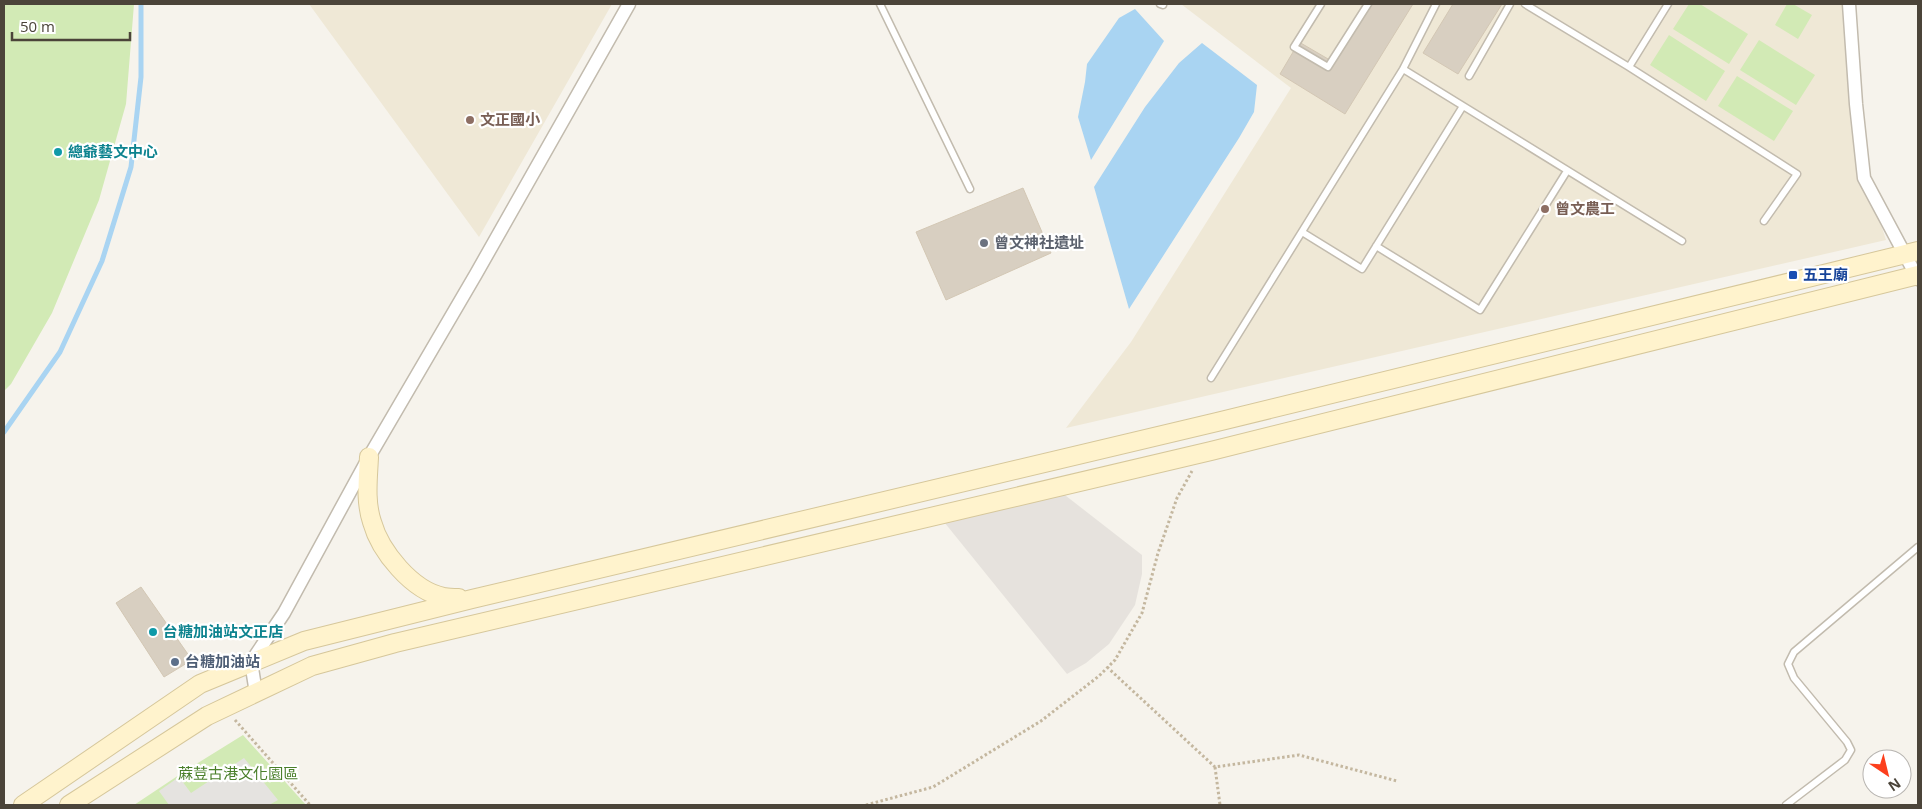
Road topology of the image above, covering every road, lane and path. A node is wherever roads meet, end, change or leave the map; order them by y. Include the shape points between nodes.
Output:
1 (629, 4) edge
2 (880, 4) edge
3 (1321, 4) edge
4 (1368, 4) edge
5 (1436, 4) edge
6 (1510, 4) edge
7 (1668, 4) edge
8 (1849, 4) edge
9 (1530, 5) edge
10 (1629, 67) junction
11 (1403, 69) junction
12 (1469, 76) dead end
13 (1463, 106) junction
14 (1567, 171) junction
15 (970, 189) dead end
16 (1764, 220) dead end
17 (1302, 232) junction
18 (1682, 241) dead end
19 (1376, 246) junction
20 (1912, 252) edge
21 (1918, 276) edge
22 (1211, 378) dead end
23 (1211, 451) junction
24 (369, 457) junction
25 (1918, 547) edge
26 (472, 599) junction
27 (251, 662) junction
28 (1107, 667) junction
29 (256, 692) junction
30 (228, 706) junction
31 (1215, 767) junction
32 (1397, 781) dead end
33 (23, 805) edge
34 (69, 805) edge
35 (310, 805) edge
36 (866, 805) edge
37 (1220, 805) edge
38 (1786, 805) edge

1 - 24 street
2 - 15 lane
3 - 4 lane via 1294,47 1328,67
5 - 11 lane
6 - 12 lane
7 - 10 lane
8 - 20 street via 1864,178
9 - 10 lane
10 - 16 lane via 1797,174
11 - 13 lane
11 - 17 lane
13 - 14 lane
13 - 19 lane
14 - 18 lane
14 - 19 lane via 1480,310
17 - 19 lane via 1362,269
17 - 22 lane
20 - 21 street
20 - 26 main road via 1207,425
21 - 23 main road
23 - 28 path via 1196,464 1177,498 1142,613 1115,660
23 - 29 main road via 395,643 312,666
24 - 26 main road via 368,503 384,550 406,576 428,591 443,597
24 - 27 street via 284,613
25 - 38 lane via 1794,652 1788,664 1794,678 1851,750 1845,760
26 - 27 main road via 304,641
27 - 29 street
27 - 33 main road via 200,684
28 - 31 path
28 - 36 path via 1041,720 933,786
29 - 30 main road
30 - 34 main road
30 - 35 path via 238,725
31 - 32 path via 1298,755
31 - 37 path

